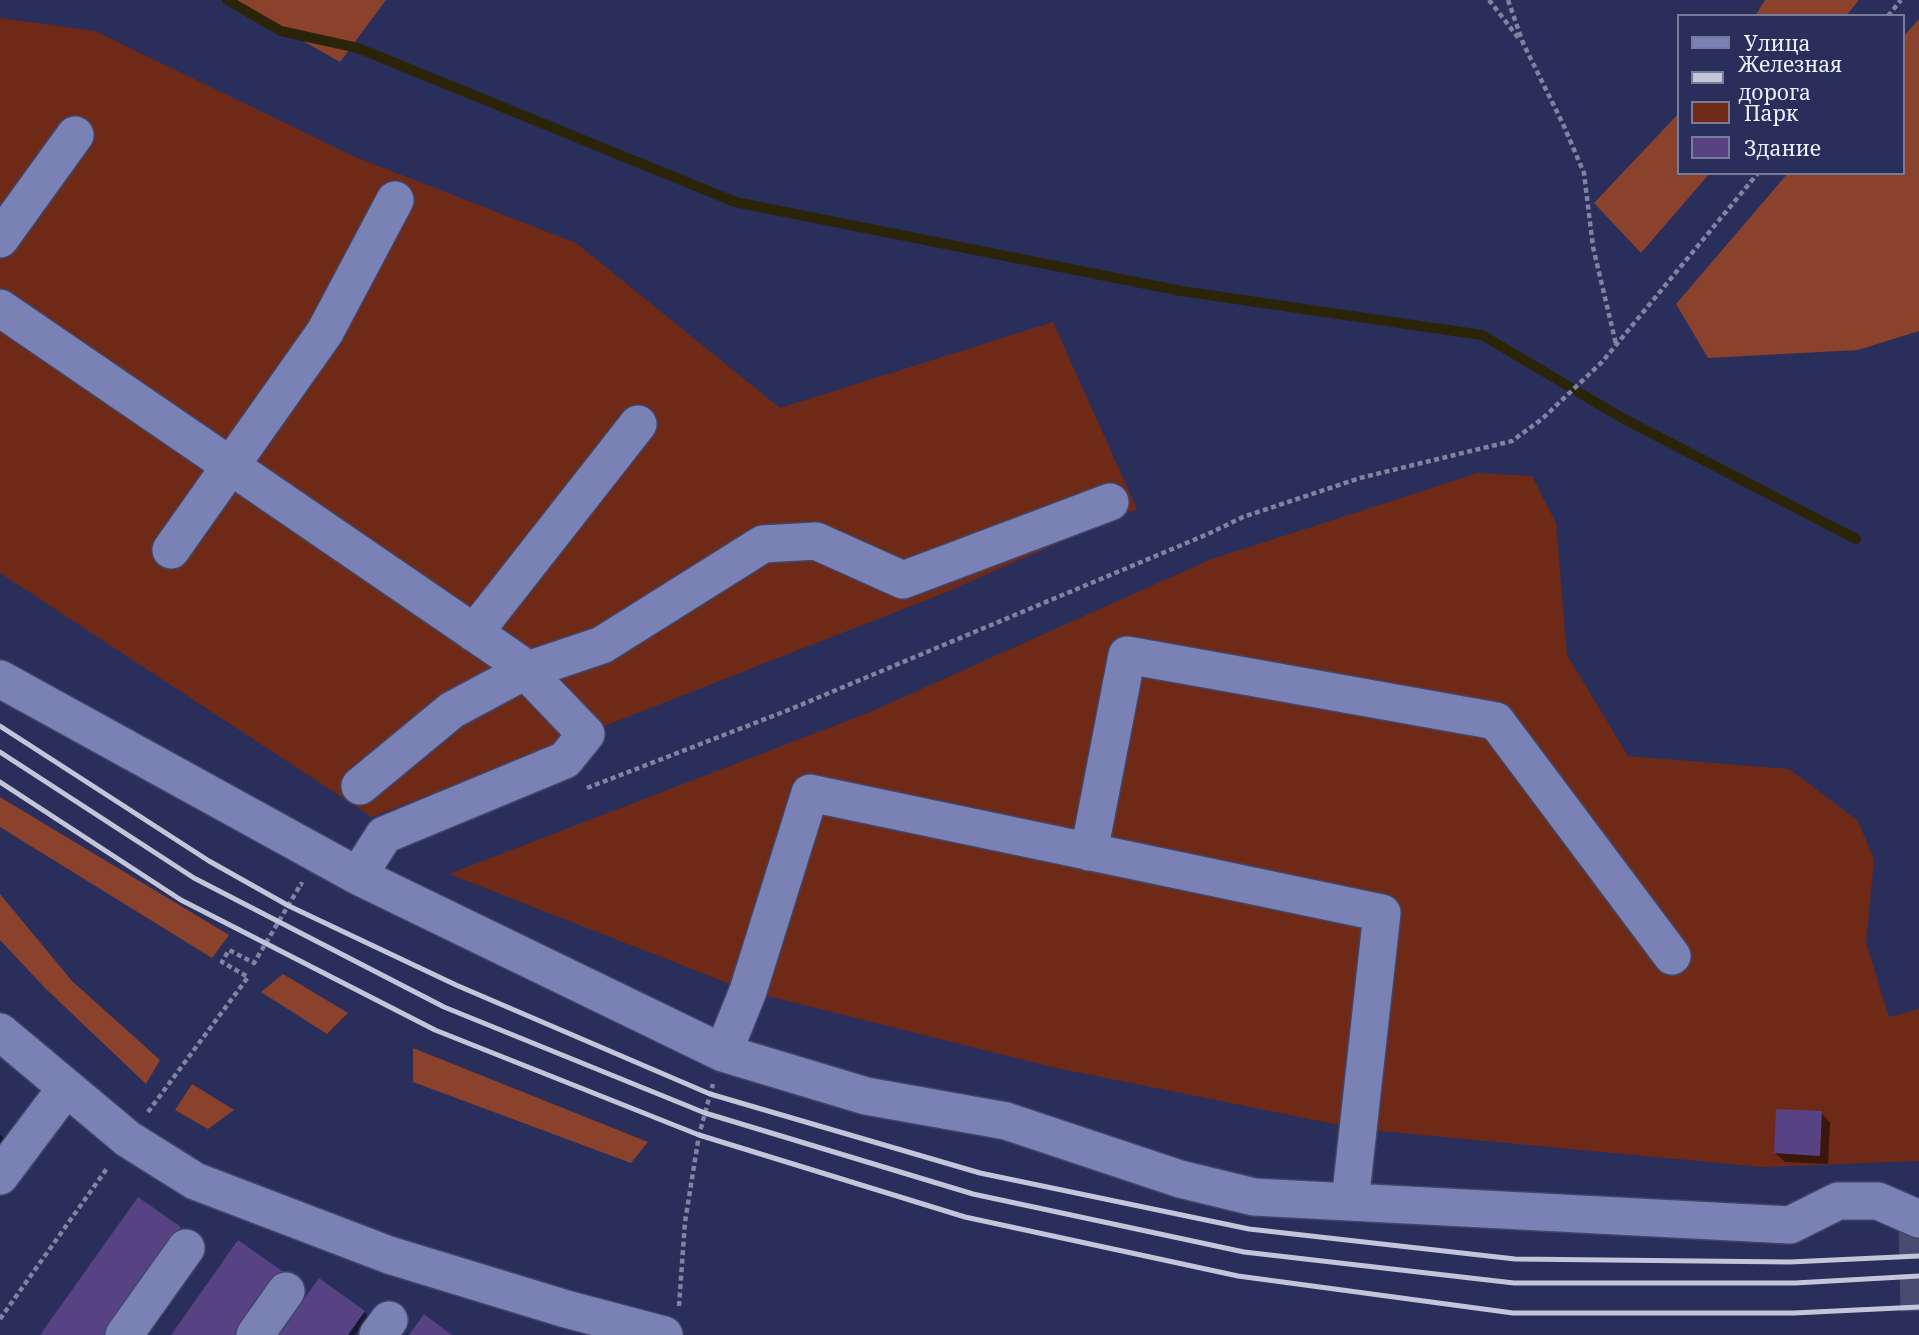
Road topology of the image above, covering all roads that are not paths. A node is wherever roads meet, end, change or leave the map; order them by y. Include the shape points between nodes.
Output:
1 (75, 135) dead end
2 (395, 200) dead end
3 (0, 239) edge
4 (0, 308) edge
5 (638, 424) dead end
6 (230, 466) junction
7 (1110, 502) dead end
8 (171, 550) dead end
9 (474, 632) junction
10 (525, 671) junction
11 (0, 679) edge
12 (360, 786) dead end
13 (1089, 852) junction
14 (358, 876) junction
15 (1672, 956) dead end
16 (0, 1032) edge
17 (723, 1053) junction
18 (66, 1088) junction
19 (0, 1176) edge
20 (1350, 1202) junction
21 (1919, 1219) edge
22 (186, 1248) dead end
23 (286, 1291) dead end
24 (671, 1322) edge
25 (124, 1335) edge
26 (255, 1335) edge

1 - 3 street
2 - 6 street via 325,332
4 - 6 street
5 - 9 street
6 - 8 street
6 - 9 street
7 - 10 street via 903,580 816,541 763,544 602,645
9 - 10 street
10 - 12 street via 452,710
10 - 14 street via 586,734 565,761 384,835
11 - 14 street
13 - 15 street via 1127,655 1496,720
13 - 17 street via 810,793 748,990
13 - 20 street via 1382,913
14 - 17 street
16 - 18 street
17 - 20 street via 866,1096 1006,1121 1180,1179 1254,1197
18 - 19 street
18 - 24 street via 128,1139 195,1181 315,1228 566,1308
20 - 21 street via 1790,1225 1838,1201 1878,1201
22 - 25 street
23 - 26 street

